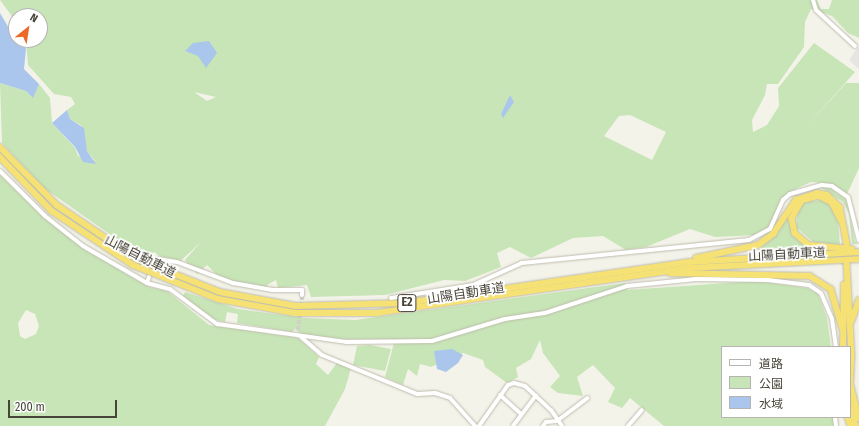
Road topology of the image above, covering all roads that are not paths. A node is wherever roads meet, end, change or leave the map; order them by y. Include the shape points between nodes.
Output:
1 (813, 0) edge
2 (855, 46) dead end
3 (0, 147) edge
4 (0, 157) edge
5 (0, 171) edge
6 (859, 240) edge
7 (859, 251) edge
8 (859, 259) edge
9 (155, 264) dead end
10 (846, 264) tunnel mouth
11 (625, 270) junction
12 (661, 272) junction
13 (149, 277) dead end
14 (146, 283) junction
15 (302, 295) dead end
16 (391, 298) dead end
17 (859, 300) edge
18 (846, 329) junction
19 (298, 334) junction
20 (836, 346) edge
21 (843, 346) edge
22 (848, 346) edge
23 (851, 384) edge
24 (500, 395) junction
25 (536, 396) junction
26 (587, 398) dead end
27 (851, 408) edge
28 (642, 410) dead end
29 (521, 414) junction
30 (859, 418) edge
31 (559, 420) junction
32 (475, 426) edge
33 (479, 426) edge
34 (513, 426) edge
35 (543, 426) edge
36 (562, 426) edge
37 (628, 426) edge
38 (856, 426) edge

1 - 2 street via 816,10
3 - 11 highway, 山陽自動車道 / E2 via 57,205 115,246 202,287 264,302 322,308 405,303
4 - 12 highway, 山陽自動車道 / E2 via 52,211 111,252 176,284 263,308 322,314 377,313
5 - 14 street via 59,228
6 - 16 street via 848,197 832,186 822,185 790,194 783,200 770,230 749,240 522,263 473,284
7 - 11 highway, 山陽自動車道 / E2 via 743,257
7 - 11 highway via 820,247 800,240 792,218 798,205 813,197 832,203 840,216 845,245 843,213 836,201 827,195 810,193 796,200 773,234 758,245
8 - 12 highway, 山陽自動車道 / E2
9 - 15 street via 158,259 177,262 233,283 272,290 302,290
10 - 18 highway
12 - 18 highway via 814,277 826,283 834,293
13 - 14 street
14 - 19 street via 170,288 212,322
17 - 18 highway
18 - 21 highway
18 - 22 highway
19 - 20 street via 359,343 432,341 505,319 545,313 627,286 696,279 768,280 809,284 821,293 832,319
19 - 32 street via 322,355 333,360 417,394 436,393 450,398
23 - 30 highway
24 - 25 street via 514,383 525,386
24 - 29 street
24 - 33 street
25 - 29 street
25 - 31 street
26 - 31 street
27 - 38 highway
28 - 37 street
29 - 34 street
31 - 35 street via 546,422
31 - 36 street

